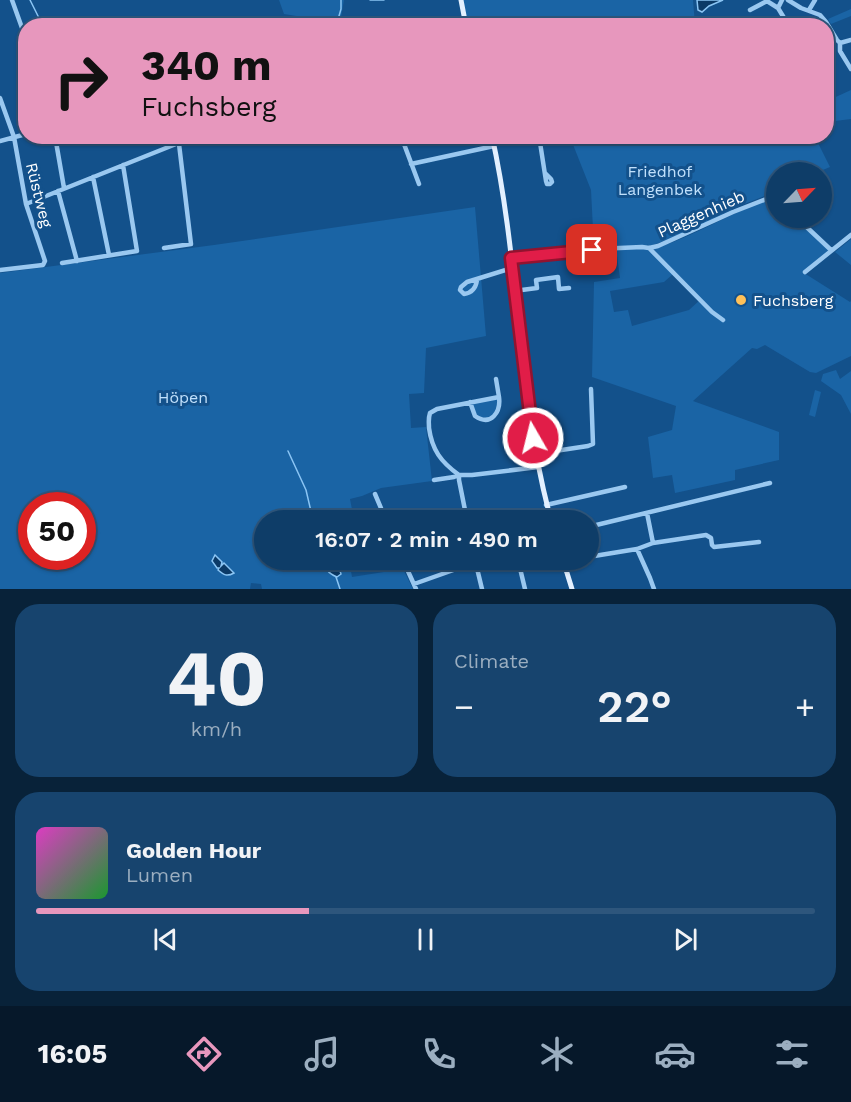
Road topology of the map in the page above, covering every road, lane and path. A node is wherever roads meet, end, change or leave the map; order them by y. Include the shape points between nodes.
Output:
1 (12, 0) edge
2 (461, 0) edge
3 (782, 0) edge
4 (789, 0) edge
5 (815, 0) edge
6 (778, 8) junction
7 (750, 10) dead end
8 (809, 10) junction
9 (18, 18) edge
10 (464, 18) edge
11 (784, 18) edge
12 (823, 18) edge
13 (834, 35) edge
14 (851, 40) edge
15 (840, 43) junction
16 (851, 69) edge
17 (0, 98) edge
18 (18, 136) edge
19 (14, 137) junction
20 (0, 141) edge
21 (56, 144) edge
22 (179, 144) joint
23 (404, 144) edge
24 (540, 144) edge
25 (494, 146) joint
26 (411, 164) junction
27 (123, 165) junction
28 (545, 173) dead end
29 (93, 177) junction
30 (419, 184) dead end
31 (64, 188) junction
32 (58, 191) junction
33 (766, 199) edge
34 (26, 204) junction
35 (808, 228) edge
36 (851, 235) edge
37 (164, 248) dead end
38 (650, 248) junction
39 (831, 250) junction
40 (109, 255) junction
41 (511, 258) junction
42 (77, 261) junction
43 (63, 263) dead end
44 (512, 268) junction
45 (0, 270) edge
46 (805, 272) dead end
47 (477, 280) dead end
48 (569, 288) dead end
49 (514, 291) junction
50 (723, 320) dead end
51 (496, 379) dead end
52 (591, 389) dead end
53 (499, 397) junction
54 (470, 402) junction
55 (535, 454) junction
56 (538, 467) junction
57 (459, 475) junction
58 (434, 480) dead end
59 (770, 483) dead end
60 (624, 487) dead end
61 (375, 494) dead end
62 (546, 505) junction
63 (382, 510) edge
64 (465, 510) edge
65 (548, 510) edge
66 (647, 513) junction
67 (599, 524) edge
68 (759, 542) dead end
69 (653, 543) junction
70 (637, 549) junction
71 (599, 555) edge
72 (407, 570) edge
73 (455, 570) edge
74 (478, 570) edge
75 (520, 570) edge
76 (566, 570) edge
77 (415, 587) edge
78 (482, 589) edge
79 (525, 589) edge
80 (572, 589) edge
81 (654, 589) edge

1 - 9 street
2 - 10 main road
3 - 6 street
4 - 8 street
5 - 8 street
6 - 7 street via 767,1
6 - 11 street
8 - 12 street
13 - 15 street
14 - 15 street
15 - 16 street via 840,51
17 - 19 street, Rüstweg
18 - 19 street
19 - 20 street
19 - 34 street, Rüstweg
21 - 31 street
22 - 27 street
22 - 37 street via 191,244
23 - 26 street
24 - 28 street
25 - 26 street
25 - 41 main road
26 - 30 street
27 - 29 street
27 - 40 street via 137,252
29 - 31 street
29 - 40 street
31 - 32 street
32 - 34 street
32 - 42 street
33 - 38 street, Plaggenhieb
34 - 45 street, Rüstweg via 45,263
35 - 39 street
36 - 39 street
38 - 41 street, Plaggenhieb via 594,249
38 - 50 street
39 - 46 street
40 - 42 street
41 - 44 main road
42 - 43 street
44 - 47 street
44 - 49 main road
48 - 49 street via 559,289 558,277 536,280 537,288
49 - 55 main road
51 - 53 street
52 - 55 street via 593,444
53 - 54 street
53 - 54 street via 500,405 491,419 475,416
54 - 57 street via 437,409 428,418 436,452
55 - 56 main road
56 - 57 street
56 - 62 main road
57 - 58 street
57 - 64 street
59 - 66 street
60 - 62 street
61 - 63 street
62 - 65 main road
66 - 67 street
66 - 69 street
68 - 69 street via 714,547 706,535
69 - 70 street
70 - 71 street
70 - 81 street
72 - 77 street
73 - 77 street
74 - 78 street
75 - 79 street
76 - 80 main road

